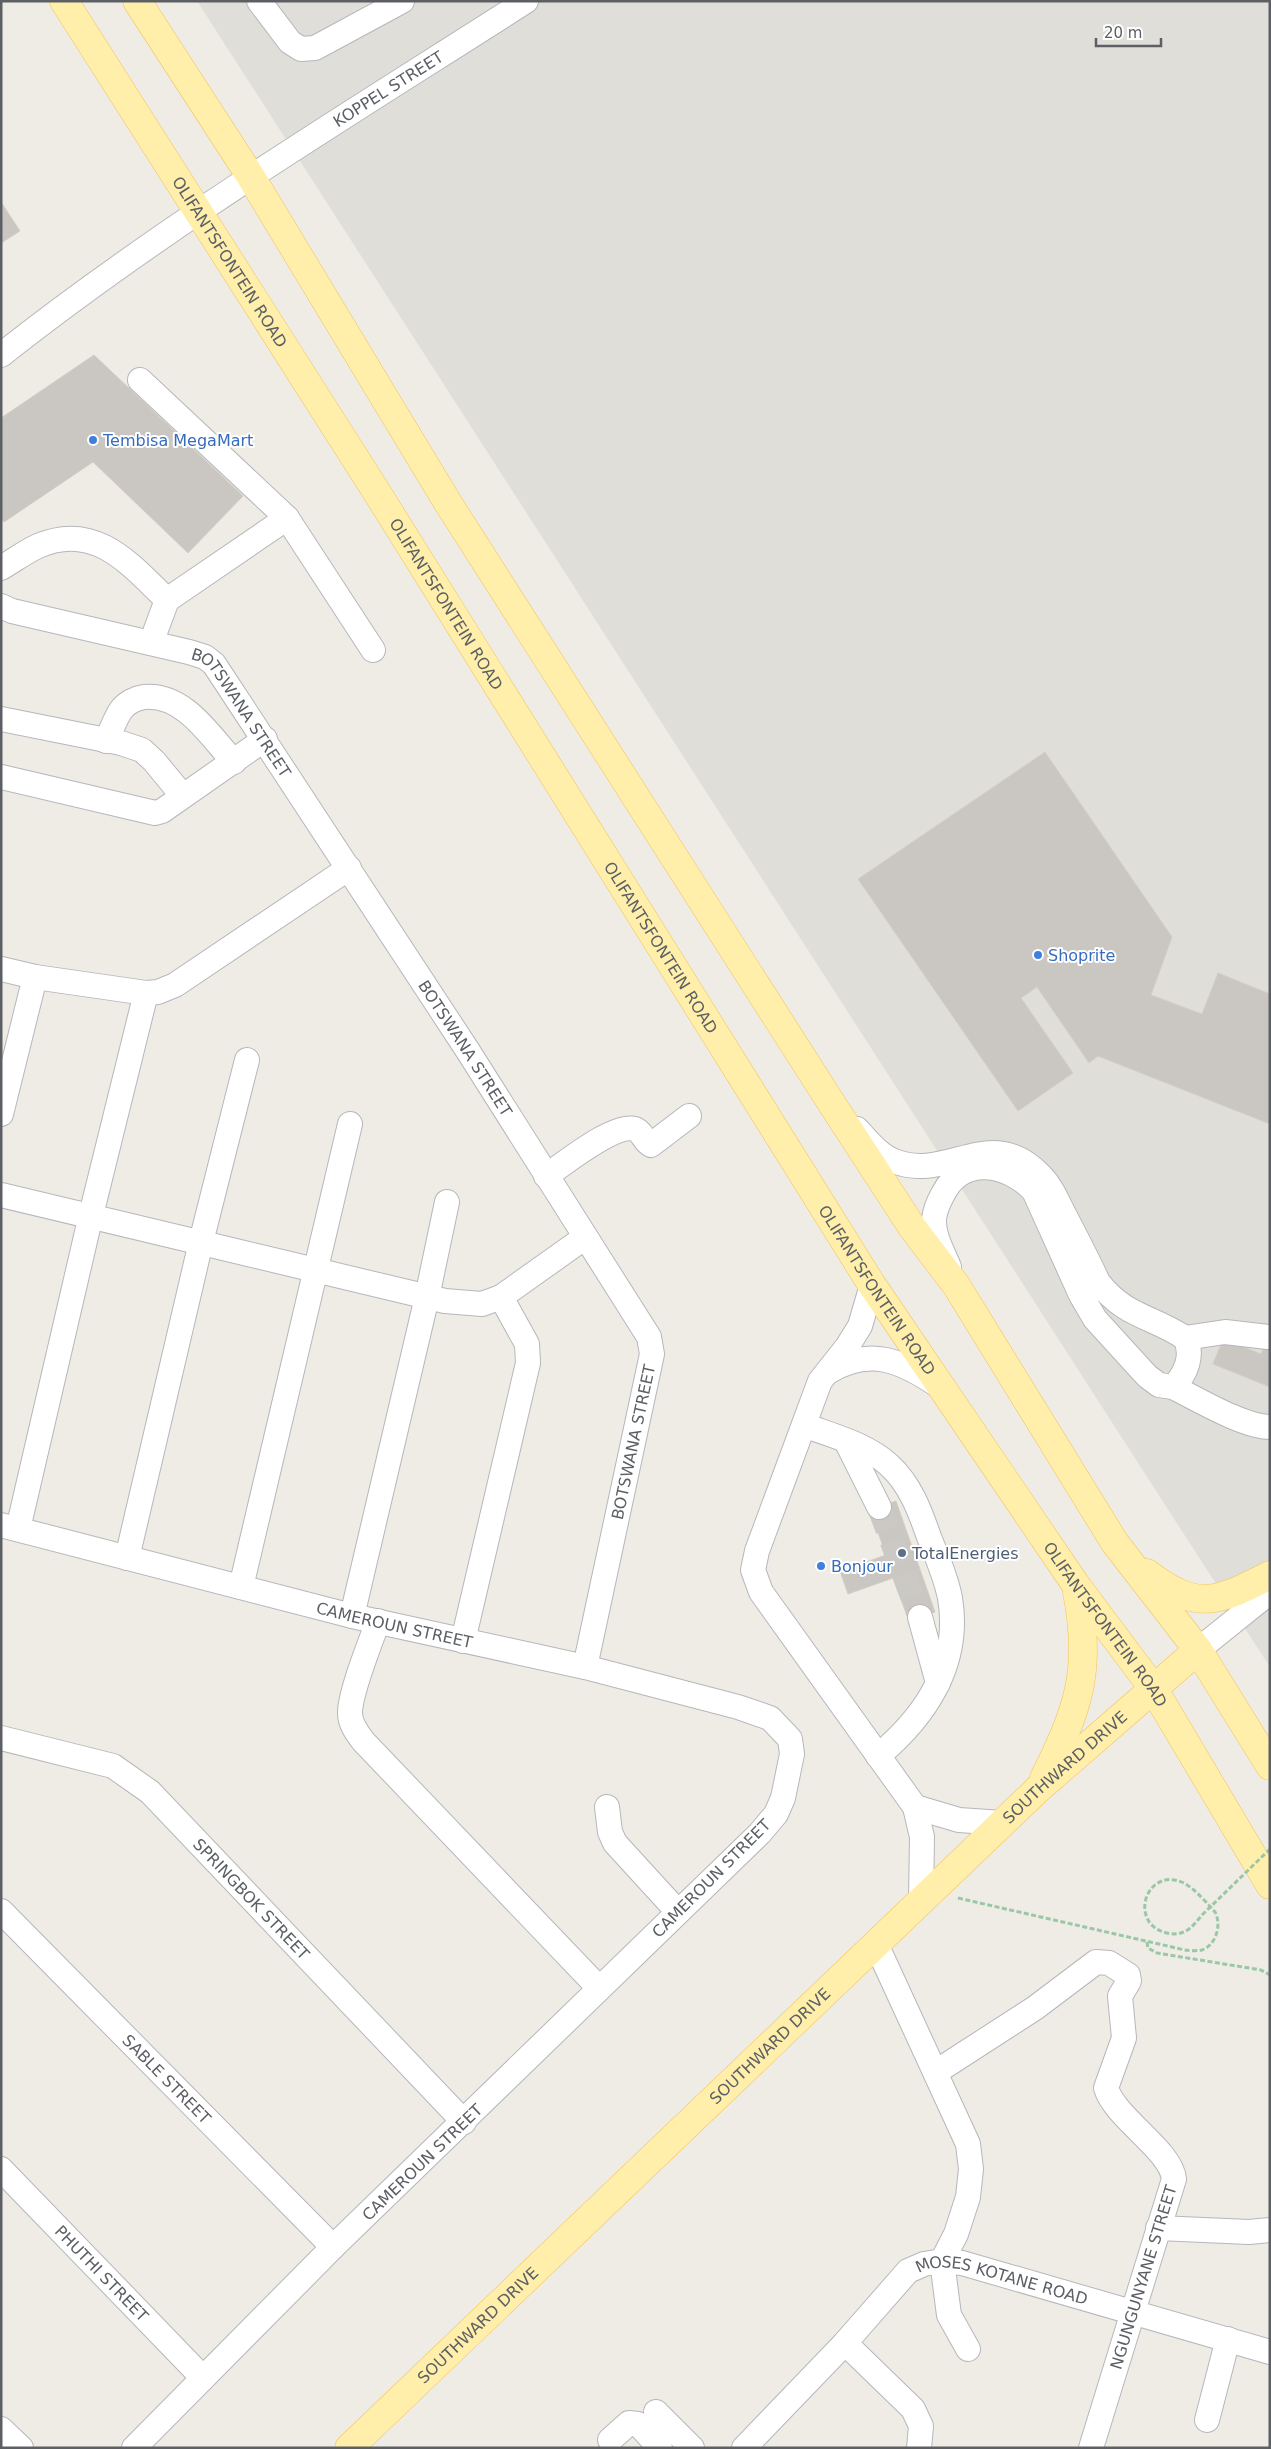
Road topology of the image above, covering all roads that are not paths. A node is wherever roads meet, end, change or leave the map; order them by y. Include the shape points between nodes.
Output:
1 (64, 1) edge
2 (137, 1) edge
3 (259, 1) edge
4 (402, 1) edge
5 (526, 1) edge
6 (251, 177) junction
7 (198, 211) junction
8 (58, 310) junction
9 (1, 340) edge
10 (1, 355) edge
11 (140, 380) dead end
12 (287, 518) junction
13 (1, 568) edge
14 (167, 600) junction
15 (1, 606) edge
16 (151, 644) junction
17 (373, 650) dead end
18 (1, 719) edge
19 (265, 739) junction
20 (106, 741) junction
21 (234, 762) junction
22 (1, 777) edge
23 (182, 795) junction
24 (349, 868) junction
25 (1, 969) edge
26 (36, 977) junction
27 (146, 993) junction
28 (247, 1060) dead end
29 (832, 1104) junction
30 (1, 1114) edge
31 (690, 1116) dead end
32 (350, 1124) dead end
33 (546, 1176) junction
34 (1, 1195) edge
35 (447, 1202) dead end
36 (91, 1215) junction
37 (584, 1238) junction
38 (201, 1242) junction
39 (317, 1271) junction
40 (872, 1285) junction
41 (956, 1285) junction
42 (427, 1297) junction
43 (501, 1297) junction
44 (1268, 1337) dead end
45 (1185, 1338) junction
46 (824, 1374) junction
47 (939, 1386) junction
48 (1173, 1387) junction
49 (804, 1426) junction
50 (1270, 1427) edge
51 (846, 1440) junction
52 (879, 1507) tunnel mouth
53 (10, 1527) edge
54 (1115, 1543) junction
55 (127, 1558) junction
56 (1270, 1575) edge
57 (1076, 1585) junction
58 (241, 1587) junction
59 (1270, 1592) edge
60 (352, 1616) junction
61 (920, 1617) tunnel mouth
62 (378, 1621) junction
63 (463, 1641) junction
64 (1198, 1650) junction
65 (585, 1667) junction
66 (938, 1683) junction
67 (1153, 1688) junction
68 (1, 1738) edge
69 (878, 1756) junction
70 (1270, 1766) edge
71 (1037, 1790) junction
72 (607, 1807) dead end
73 (915, 1807) junction
74 (1003, 1823) junction
75 (1270, 1885) edge
76 (926, 1896) junction
77 (1, 1911) edge
78 (678, 1912) junction
79 (876, 1944) junction
80 (599, 1988) junction
81 (936, 2072) junction
82 (464, 2122) junction
83 (1, 2169) edge
84 (1158, 2228) junction
85 (1270, 2230) edge
86 (333, 2247) junction
87 (942, 2261) junction
88 (1132, 2312) junction
89 (1228, 2339) junction
90 (845, 2343) junction
91 (968, 2349) dead end
92 (1270, 2352) edge
93 (203, 2378) junction
94 (656, 2412) dead end
95 (1207, 2420) dead end
96 (1, 2429) edge
97 (610, 2440) dead end
98 (21, 2448) edge
99 (134, 2448) edge
100 (350, 2448) edge
101 (660, 2448) edge
102 (692, 2448) edge
103 (744, 2448) edge
104 (919, 2448) edge
105 (1091, 2448) edge

1 - 7 main road, OLIFANTSFONTEIN ROAD
2 - 6 main road
3 - 4 street via 290,42 301,49 314,48
5 - 6 street, KOPPEL STREET
6 - 7 street, KOPPEL STREET
6 - 29 main road via 453,512
7 - 8 street, KOPPEL STREET
7 - 40 main road, OLIFANTSFONTEIN ROAD via 382,499
8 - 9 street
8 - 10 street
11 - 12 street
12 - 14 street
12 - 17 street
13 - 14 street via 38,546 84,540 119,555
14 - 16 street
15 - 16 street, BOTSWANA STREET
16 - 19 street, BOTSWANA STREET via 211,660
18 - 20 street
19 - 21 street
19 - 24 street, BOTSWANA STREET
20 - 21 street via 121,709 131,701 155,696 184,708
20 - 23 street via 142,750
21 - 23 street
22 - 23 street via 155,813
24 - 27 street via 174,985
24 - 33 street, BOTSWANA STREET
25 - 26 street
26 - 27 street
26 - 30 street
27 - 36 street
28 - 38 street
29 - 41 main road via 912,1227
29 - 45 street via 875,1148 902,1164 928,1166 984,1152 1005,1154 1024,1162 1052,1190 1098,1282 1113,1300
31 - 33 street via 651,1145 638,1130 616,1131
32 - 39 street
33 - 37 street, BOTSWANA STREET
34 - 36 street
35 - 42 street
36 - 38 street
36 - 53 street
37 - 43 street
37 - 65 street, BOTSWANA STREET via 649,1337 653,1349
38 - 39 street
38 - 55 street
39 - 42 street
39 - 58 street
40 - 46 street via 860,1326
40 - 47 main road, OLIFANTSFONTEIN ROAD
41 - 48 street via 936,1232 934,1219 940,1199 952,1181 965,1171 983,1167 1008,1172 1029,1186 1039,1199 1081,1295 1095,1318 1147,1376 1159,1385
41 - 54 main road
42 - 43 street via 482,1304
42 - 60 street
43 - 63 street via 527,1344 528,1363
44 - 45 street via 1225,1332
45 - 48 street via 1189,1360
46 - 47 street via 857,1360 882,1358 908,1366
46 - 49 street
47 - 57 main road, OLIFANTSFONTEIN ROAD
48 - 50 street via 1231,1416
49 - 51 street
49 - 69 street via 757,1551 754,1577 761,1592
51 - 52 street
51 - 66 street via 889,1464 912,1495 922,1518 945,1580 951,1613 950,1642
53 - 55 street, CAMEROUN STREET
54 - 56 main road via 1165,1586 1177,1594 1195,1599 1211,1600 1231,1594
54 - 64 main road
55 - 58 street, CAMEROUN STREET
57 - 67 main road, OLIFANTSFONTEIN ROAD
57 - 71 main road via 1084,1633 1084,1670 1071,1717
58 - 60 street, CAMEROUN STREET
59 - 64 street
60 - 62 street, CAMEROUN STREET
61 - 66 street
62 - 63 street, CAMEROUN STREET
62 - 80 street via 352,1701 350,1715 353,1726 363,1741
63 - 65 street, CAMEROUN STREET
64 - 67 main road, SOUTHWARD DRIVE
64 - 70 main road
65 - 78 street, CAMEROUN STREET via 762,1715 770,1718 790,1739 792,1754 783,1798 776,1814
66 - 69 street via 909,1728
67 - 71 main road, SOUTHWARD DRIVE
67 - 75 main road, OLIFANTSFONTEIN ROAD
68 - 82 street, SPRINGBOK STREET via 112,1766 150,1792
69 - 73 street
71 - 74 main road, SOUTHWARD DRIVE
72 - 78 street via 614,1843
73 - 74 street via 959,1820
73 - 76 street via 922,1837
74 - 76 main road, SOUTHWARD DRIVE
76 - 79 main road, SOUTHWARD DRIVE
77 - 86 street, SABLE STREET
78 - 80 street, CAMEROUN STREET
79 - 81 street
79 - 100 main road, SOUTHWARD DRIVE
80 - 82 street, CAMEROUN STREET
81 - 84 street, NGUNGUNYANE STREET via 1035,2008 1096,1962 1104,1961 1119,1968 1130,1981 1120,1996 1124,2038 1106,2088 1173,2174 1171,2193
81 - 87 street via 968,2144 972,2169 963,2216
82 - 86 street, CAMEROUN STREET
83 - 93 street, PHUTHI STREET
84 - 85 street
84 - 88 street, NGUNGUNYANE STREET
86 - 93 street, CAMEROUN STREET
87 - 88 street, MOSES KOTANE ROAD via 962,2263
87 - 90 street, MOSES KOTANE ROAD via 908,2271
87 - 91 street via 949,2315
88 - 89 street, MOSES KOTANE ROAD
88 - 105 street, NGUNGUNYANE STREET
89 - 92 street, MOSES KOTANE ROAD
89 - 95 street
90 - 103 street, MOSES KOTANE ROAD
90 - 104 street via 913,2409 921,2426
93 - 99 street, CAMEROUN STREET
94 - 102 street
96 - 98 street
97 - 101 street via 633,2422

